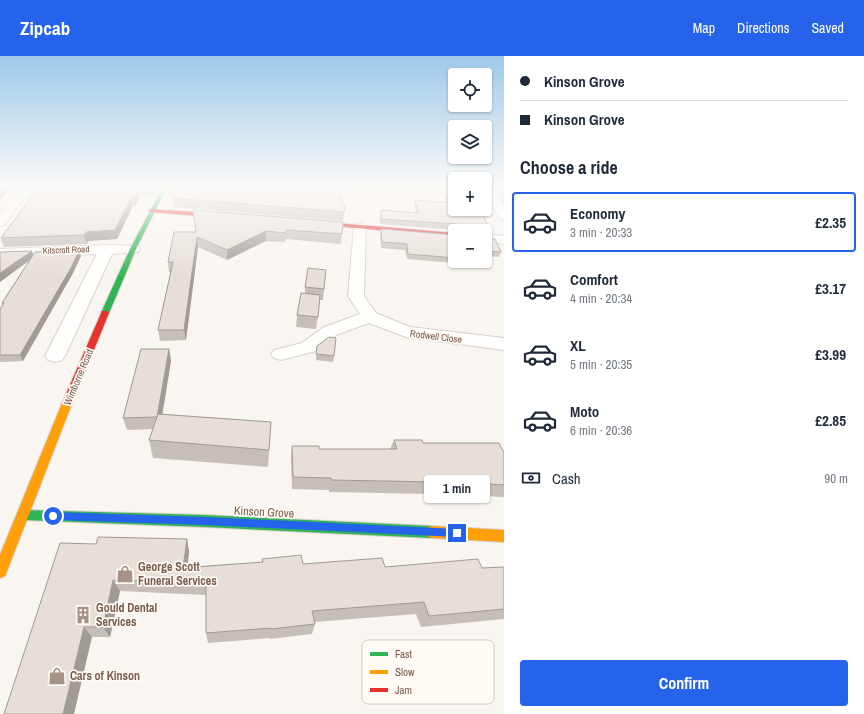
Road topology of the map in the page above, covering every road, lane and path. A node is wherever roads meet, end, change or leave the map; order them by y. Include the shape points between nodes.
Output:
1 (148, 218) edge
2 (306, 223) edge
3 (360, 227) junction
4 (448, 234) edge
5 (492, 239) edge
6 (504, 240) edge
7 (107, 249) junction
8 (133, 249) junction
9 (0, 253) edge
10 (370, 317) junction
11 (504, 344) edge
12 (281, 354) dead end
13 (55, 356) dead end
14 (23, 515) junction
15 (504, 536) edge
16 (0, 571) edge

1 - 8 main road, Wimborne Road
2 - 3 main road
3 - 4 main road
3 - 10 street via 356,296
5 - 6 street
7 - 8 street, Kitscroft Road
7 - 9 street, Kitscroft Road
7 - 13 street
8 - 14 main road, Wimborne Road
10 - 11 street, Rodwell Close via 406,332
10 - 12 street via 346,324 309,347
14 - 15 main road, Kinson Grove
14 - 16 main road, Wimborne Road

